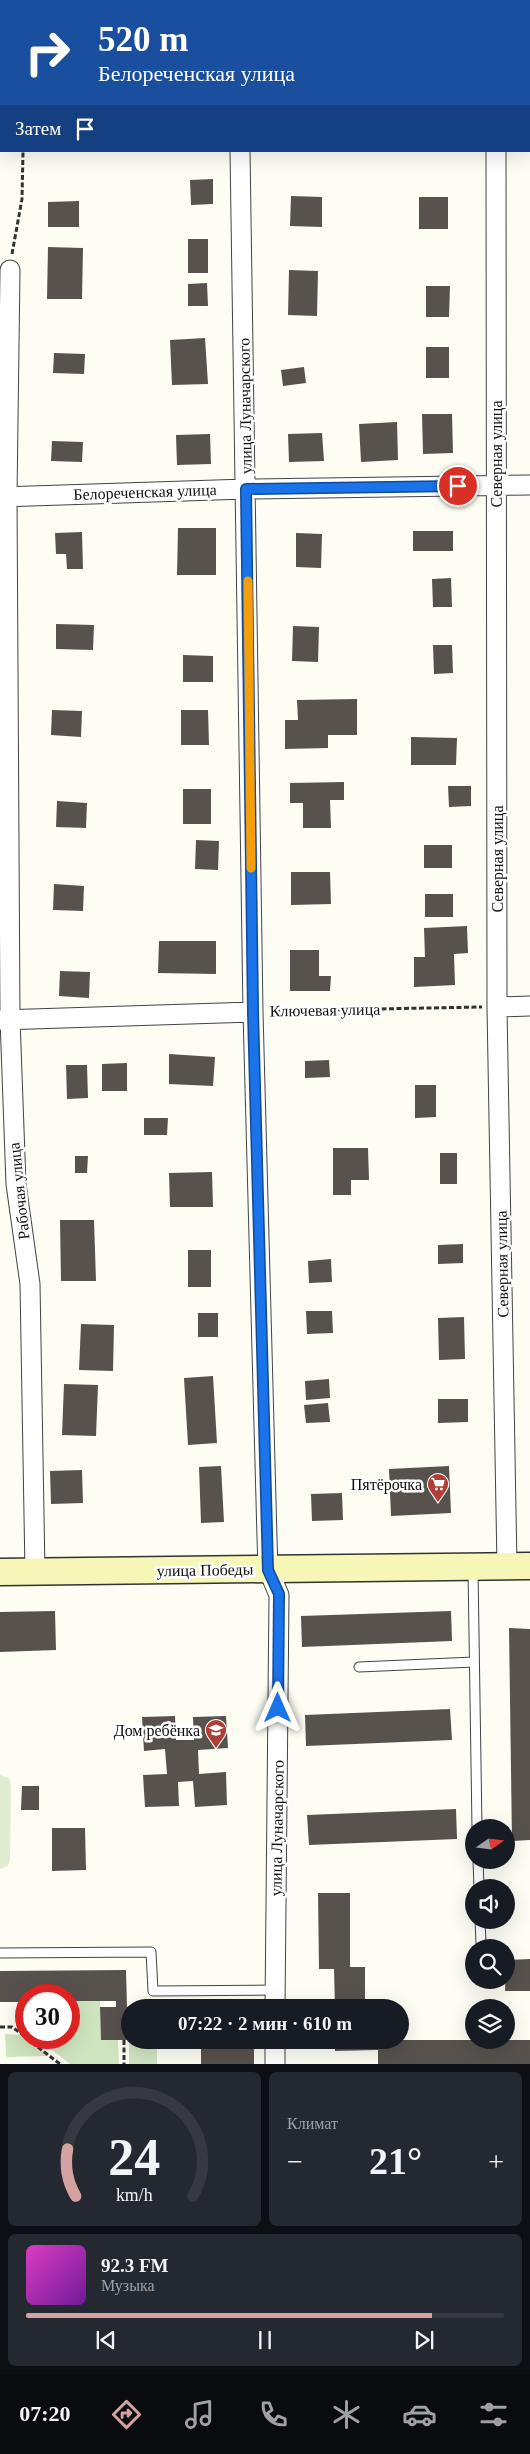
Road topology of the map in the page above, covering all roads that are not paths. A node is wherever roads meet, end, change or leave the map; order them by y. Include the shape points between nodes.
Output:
1 (240, 152) edge
2 (496, 152) edge
3 (10, 270) road end
4 (530, 485) edge
5 (496, 486) junction
6 (246, 489) junction
7 (3, 496) edge
8 (530, 1006) edge
9 (497, 1007) junction
10 (253, 1012) junction
11 (5, 1019) edge
12 (472, 1566) junction
13 (519, 1566) edge
14 (268, 1570) junction
15 (0, 1572) edge
16 (35, 1572) junction
17 (474, 1662) junction
18 (359, 1667) dead end
19 (478, 1819) edge
20 (0, 1953) edge
21 (275, 1999) edge
22 (275, 2049) edge
23 (275, 2064) edge

1 - 6 street, улица Луначарского
2 - 5 street, Северная улица
3 - 7 street, Рабочая улица
4 - 5 street, Белореченская улица
5 - 6 street, Белореченская улица
5 - 9 street, Северная улица
6 - 7 street, Белореченская улица
6 - 10 street, улица Луначарского
7 - 11 street, Рабочая улица
8 - 9 street
9 - 13 street, Северная улица
10 - 11 street, Ключевая улица
10 - 14 street, улица Луначарского
11 - 16 street, Рабочая улица via 16,1184 30,1284
12 - 13 main road, улица Победы
12 - 14 main road, улица Победы
12 - 17 lane
14 - 16 main road, улица Победы
14 - 21 street, улица Луначарского via 279,1594
15 - 16 main road, улица Победы
17 - 18 lane
17 - 19 lane
20 - 21 lane via 151,1952 153,1991
22 - 23 street

